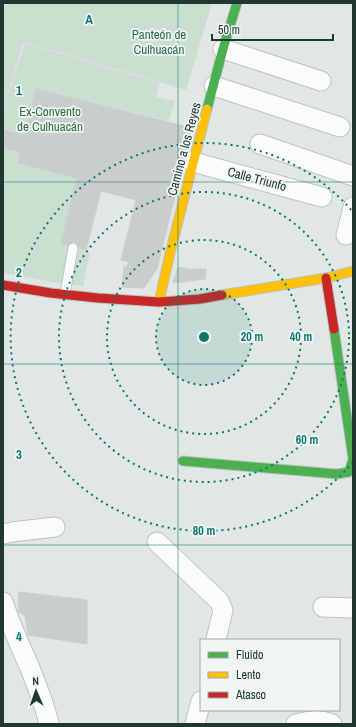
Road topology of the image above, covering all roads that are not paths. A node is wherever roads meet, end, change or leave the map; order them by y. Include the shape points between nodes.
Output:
1 (237, 3) edge
2 (223, 49) junction
3 (321, 80) dead end
4 (214, 86) junction
5 (340, 127) dead end
6 (260, 144) dead end
7 (193, 162) junction
8 (353, 176) edge
9 (322, 197) dead end
10 (353, 207) edge
11 (346, 235) dead end
12 (74, 248) dead end
13 (353, 271) edge
14 (326, 278) junction
15 (3, 285) edge
16 (65, 294) junction
17 (159, 302) junction
18 (183, 461) dead end
19 (55, 527) dead end
20 (3, 534) edge
21 (157, 542) dead end
22 (3, 602) edge
23 (323, 607) dead end
24 (353, 608) edge
25 (216, 639) edge
26 (200, 706) edge
27 (49, 724) edge
28 (195, 724) edge
29 (296, 724) edge
30 (332, 724) edge

1 - 2 street, Camino a los Reyes
2 - 3 street
2 - 4 street, Camino a los Reyes
4 - 5 street
4 - 7 street, Camino a los Reyes
6 - 8 street
7 - 9 street, Calle Triunfo
7 - 17 street, Camino a los Reyes
10 - 11 street
12 - 16 lane
13 - 14 street
14 - 17 street via 200,299
14 - 18 street via 353,459 349,472 337,474
15 - 16 street
16 - 17 street
19 - 20 street
21 - 25 street via 219,601 223,610
22 - 27 street via 40,692
23 - 24 street
26 - 28 street
29 - 30 street via 311,720

